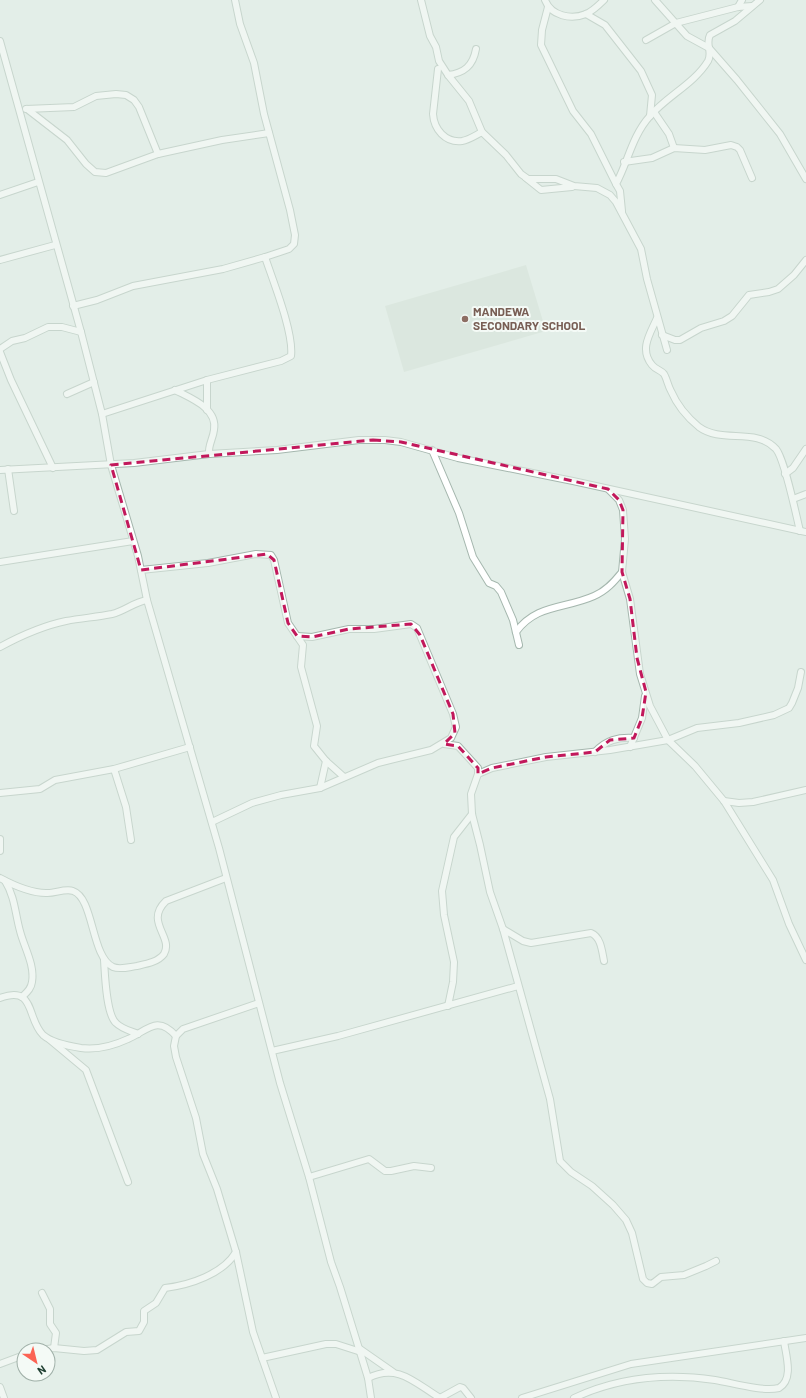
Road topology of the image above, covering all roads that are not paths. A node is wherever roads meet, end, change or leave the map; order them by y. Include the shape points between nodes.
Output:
1 (235, 0) edge
2 (421, 0) edge
3 (545, 0) edge
4 (604, 0) edge
5 (655, 0) edge
6 (742, 0) edge
7 (760, 0) edge
8 (752, 6) junction
9 (548, 7) junction
10 (738, 7) junction
11 (586, 14) junction
12 (676, 22) junction
13 (646, 40) dead end
14 (0, 41) edge
15 (709, 48) junction
16 (476, 49) dead end
17 (438, 69) dead end
18 (448, 75) junction
19 (19, 109) junction
20 (27, 109) junction
21 (652, 114) junction
22 (482, 132) junction
23 (269, 133) junction
24 (674, 148) junction
25 (158, 154) junction
26 (624, 162) junction
27 (524, 177) junction
28 (752, 178) dead end
29 (806, 179) edge
30 (38, 182) junction
31 (616, 184) junction
32 (574, 186) junction
33 (0, 195) edge
34 (622, 212) junction
35 (55, 245) junction
36 (265, 257) junction
37 (0, 260) edge
38 (806, 260) edge
39 (73, 306) junction
40 (657, 318) junction
41 (81, 332) junction
42 (662, 335) junction
43 (667, 350) dead end
44 (0, 351) edge
45 (207, 380) junction
46 (94, 382) junction
47 (174, 390) junction
48 (67, 394) dead end
49 (207, 410) junction
50 (102, 414) junction
51 (806, 449) edge
52 (432, 450) junction
53 (209, 454) junction
54 (111, 465) junction
55 (53, 468) junction
56 (8, 469) junction
57 (0, 470) edge
58 (786, 474) junction
59 (608, 489) junction
60 (806, 494) edge
61 (792, 499) junction
62 (14, 510) dead end
63 (803, 532) edge
64 (133, 541) junction
65 (0, 562) edge
66 (141, 570) junction
67 (622, 572) junction
68 (147, 600) junction
69 (516, 632) junction
70 (297, 636) junction
71 (519, 645) dead end
72 (0, 647) edge
73 (801, 672) dead end
74 (646, 692) junction
75 (634, 738) junction
76 (668, 740) junction
77 (444, 744) junction
78 (190, 747) junction
79 (630, 747) junction
80 (595, 752) junction
81 (326, 761) junction
82 (114, 769) junction
83 (478, 774) junction
84 (344, 777) junction
85 (320, 788) junction
86 (806, 790) edge
87 (0, 792) edge
88 (724, 801) junction
89 (472, 814) junction
90 (212, 822) junction
91 (0, 839) edge
92 (131, 840) dead end
93 (0, 851) edge
94 (226, 878) junction
95 (2, 879) edge
96 (503, 930) junction
97 (104, 960) junction
98 (806, 960) edge
99 (604, 961) dead end
100 (518, 986) junction
101 (22, 996) junction
102 (0, 998) edge
103 (259, 1003) junction
104 (448, 1006) junction
105 (138, 1034) junction
106 (176, 1036) junction
107 (47, 1038) junction
108 (272, 1051) junction
109 (431, 1168) dead end
110 (309, 1177) junction
111 (128, 1182) dead end
112 (236, 1252) junction
113 (716, 1260) dead end
114 (42, 1293) dead end
115 (806, 1338) edge
116 (784, 1341) junction
117 (56, 1342) edge
118 (56, 1348) edge
119 (360, 1351) junction
120 (16, 1358) edge
121 (262, 1358) junction
122 (0, 1364) edge
123 (393, 1372) junction
124 (368, 1378) junction
125 (0, 1387) edge
126 (4, 1398) edge
127 (276, 1398) edge
128 (371, 1398) edge
129 (440, 1398) edge
130 (471, 1398) edge
131 (522, 1398) edge
132 (574, 1398) edge

1 - 23 street via 240,24 254,63
2 - 18 street via 430,36 439,61
3 - 9 street
4 - 11 street
5 - 12 street
6 - 10 street
7 - 8 street
8 - 10 street
8 - 15 street via 735,21 710,35
9 - 11 street via 564,16
9 - 31 street via 541,45 573,111 591,134
10 - 12 street via 714,15
11 - 21 street via 605,25 641,71 652,95
12 - 13 street
12 - 15 street via 687,36
14 - 19 street
15 - 21 street via 710,56 707,62 687,84
15 - 29 street via 780,134
16 - 18 street via 469,67 458,74
17 - 22 street via 433,121 440,133 453,141 460,141
18 - 22 street via 469,101
19 - 20 street
19 - 30 street
20 - 25 street via 58,132 86,164 100,174
20 - 25 street via 74,107 96,96 126,95 134,100 139,108
21 - 24 street via 669,134
21 - 26 street
22 - 27 street
23 - 25 street
23 - 36 street via 295,235 294,244 290,249
24 - 26 street via 652,158
24 - 28 street via 705,150 735,145 740,150
26 - 31 street
27 - 32 street via 556,179
27 - 32 street via 541,190
30 - 33 street
30 - 35 street
31 - 34 street via 620,191
32 - 34 street via 605,191
34 - 40 street via 641,249
35 - 37 street
35 - 39 street
36 - 39 street via 133,286
36 - 45 street via 285,318 292,348 291,356 281,362
38 - 42 street via 782,286 774,291 749,295 732,316 724,321 701,328 680,340
39 - 41 street
40 - 42 street
40 - 58 street via 645,345 646,353 651,364 664,374 674,398 684,412 709,433 719,436 742,436 767,442 780,455
41 - 44 street via 62,327 48,328 12,341
41 - 46 street
42 - 43 street
44 - 55 street
45 - 47 street
45 - 49 street
46 - 48 street
46 - 50 street
47 - 49 street
47 - 50 street
49 - 53 street via 214,424
50 - 54 street
51 - 58 street
52 - 53 street via 401,442 373,440
52 - 59 street via 458,458
52 - 69 street via 459,513 473,557 489,583 501,592
53 - 54 street
54 - 55 street
54 - 64 street
55 - 56 street
56 - 57 street
56 - 62 street
58 - 61 street
59 - 63 street
59 - 67 street via 619,500 624,510
60 - 61 street
61 - 63 street
64 - 65 street
64 - 66 street
66 - 68 street
66 - 70 street via 208,563 256,554 271,555 288,623
67 - 69 street via 593,597 534,614
67 - 74 street via 630,599 637,658
68 - 72 street via 112,614 39,628
68 - 78 street
69 - 71 street
70 - 77 street via 312,638 349,628 386,628 407,623 414,626 446,694 454,718 455,732
70 - 81 street via 303,645 301,667 316,716 317,734 314,746
73 - 76 street via 792,703 782,712 697,728
74 - 75 street via 643,713
74 - 76 street
75 - 79 street
75 - 80 street via 610,740
76 - 79 street
76 - 88 street via 684,753
77 - 83 street via 458,746 478,768
77 - 84 street via 431,750 378,763
78 - 82 street
78 - 90 street
79 - 80 street
80 - 83 street via 546,757 492,768
81 - 84 street
81 - 85 street
82 - 87 street via 55,780 40,788
82 - 92 street via 126,807
83 - 89 street via 471,794
84 - 85 street
85 - 90 street via 252,803
86 - 88 street via 754,802
88 - 98 street via 777,888 789,924
89 - 96 street via 490,892
89 - 104 street via 454,837 442,891 454,967
90 - 94 street
91 - 93 street
94 - 97 street via 176,896 161,905 157,923 166,947 164,954 154,961 119,968
94 - 103 street
95 - 97 street via 38,892 66,890 79,895
95 - 101 street via 14,901 33,975 29,990
96 - 99 street via 531,943 591,932 599,940
96 - 100 street
97 - 105 street via 114,1020 120,1026
100 - 104 street
100 - 113 street via 550,1099 560,1161 571,1172 598,1190 626,1220 644,1279 652,1284 662,1277 684,1275
101 - 102 street via 17,994
101 - 107 street via 30,1007 38,1028
103 - 106 street via 193,1024
103 - 108 street
104 - 108 street via 310,1044
105 - 106 street via 148,1027 157,1025 166,1027
105 - 107 street via 97,1049 75,1047
106 - 112 street via 174,1046 180,1072 193,1107 203,1154 217,1189
107 - 111 street via 86,1070
108 - 110 street
109 - 110 street via 414,1166 391,1171 369,1159
110 - 119 street via 331,1262
112 - 118 street via 226,1265 210,1274 165,1288 156,1303 144,1311 144,1322 139,1330 126,1332 97,1350
112 - 121 street via 253,1332
114 - 117 street via 50,1309 50,1324 56,1333
115 - 116 street
116 - 131 street via 631,1364
116 - 132 street via 788,1374 787,1380 779,1388 763,1388 692,1376 642,1377
119 - 121 street via 336,1344 326,1344
119 - 123 street
119 - 124 street
120 - 122 street
121 - 127 street
123 - 124 street
123 - 129 street
124 - 128 street
125 - 126 street
129 - 130 street via 460,1387

